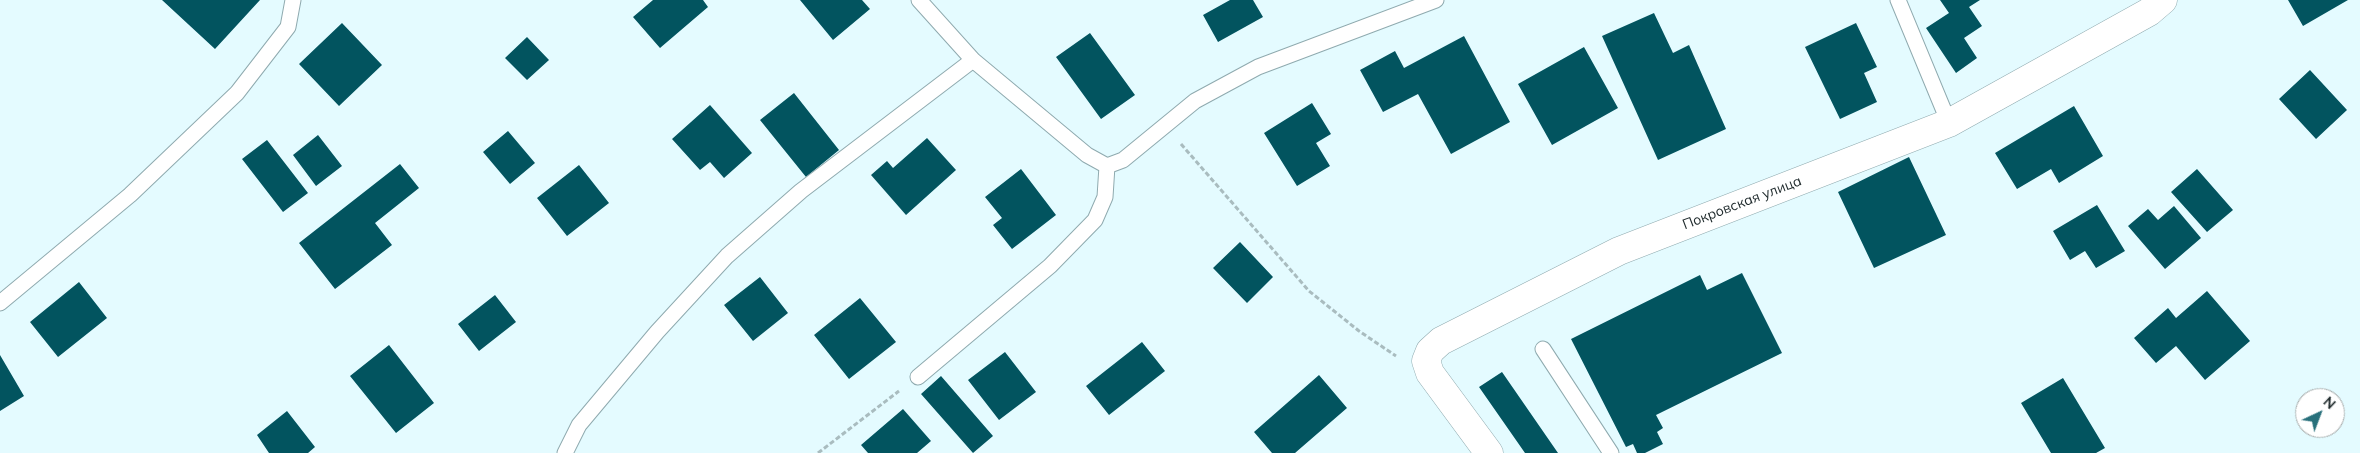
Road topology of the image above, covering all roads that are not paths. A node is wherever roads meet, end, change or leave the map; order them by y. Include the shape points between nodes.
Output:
1 (293, 0) edge
2 (919, 0) edge
3 (1436, 0) edge
4 (1898, 0) edge
5 (2163, 0) edge
6 (973, 60) junction
7 (1949, 123) junction
8 (1107, 166) junction
9 (0, 303) edge
10 (1543, 349) dead end
11 (918, 377) road end
12 (565, 453) edge
13 (1489, 453) edge
14 (1611, 453) edge

1 - 9 lane via 288,27 237,93 130,196
2 - 6 lane
3 - 8 lane via 1258,67 1195,101 1123,160
4 - 7 lane
5 - 7 street, Покровская улица via 2149,12
6 - 8 lane via 1087,155
6 - 12 lane via 801,191 728,256 657,332 579,425
7 - 13 street, Покровская улица via 1619,251 1441,341 1430,351 1426,361 1430,373
8 - 11 lane via 1105,197 1095,220 1050,266
10 - 14 lane

